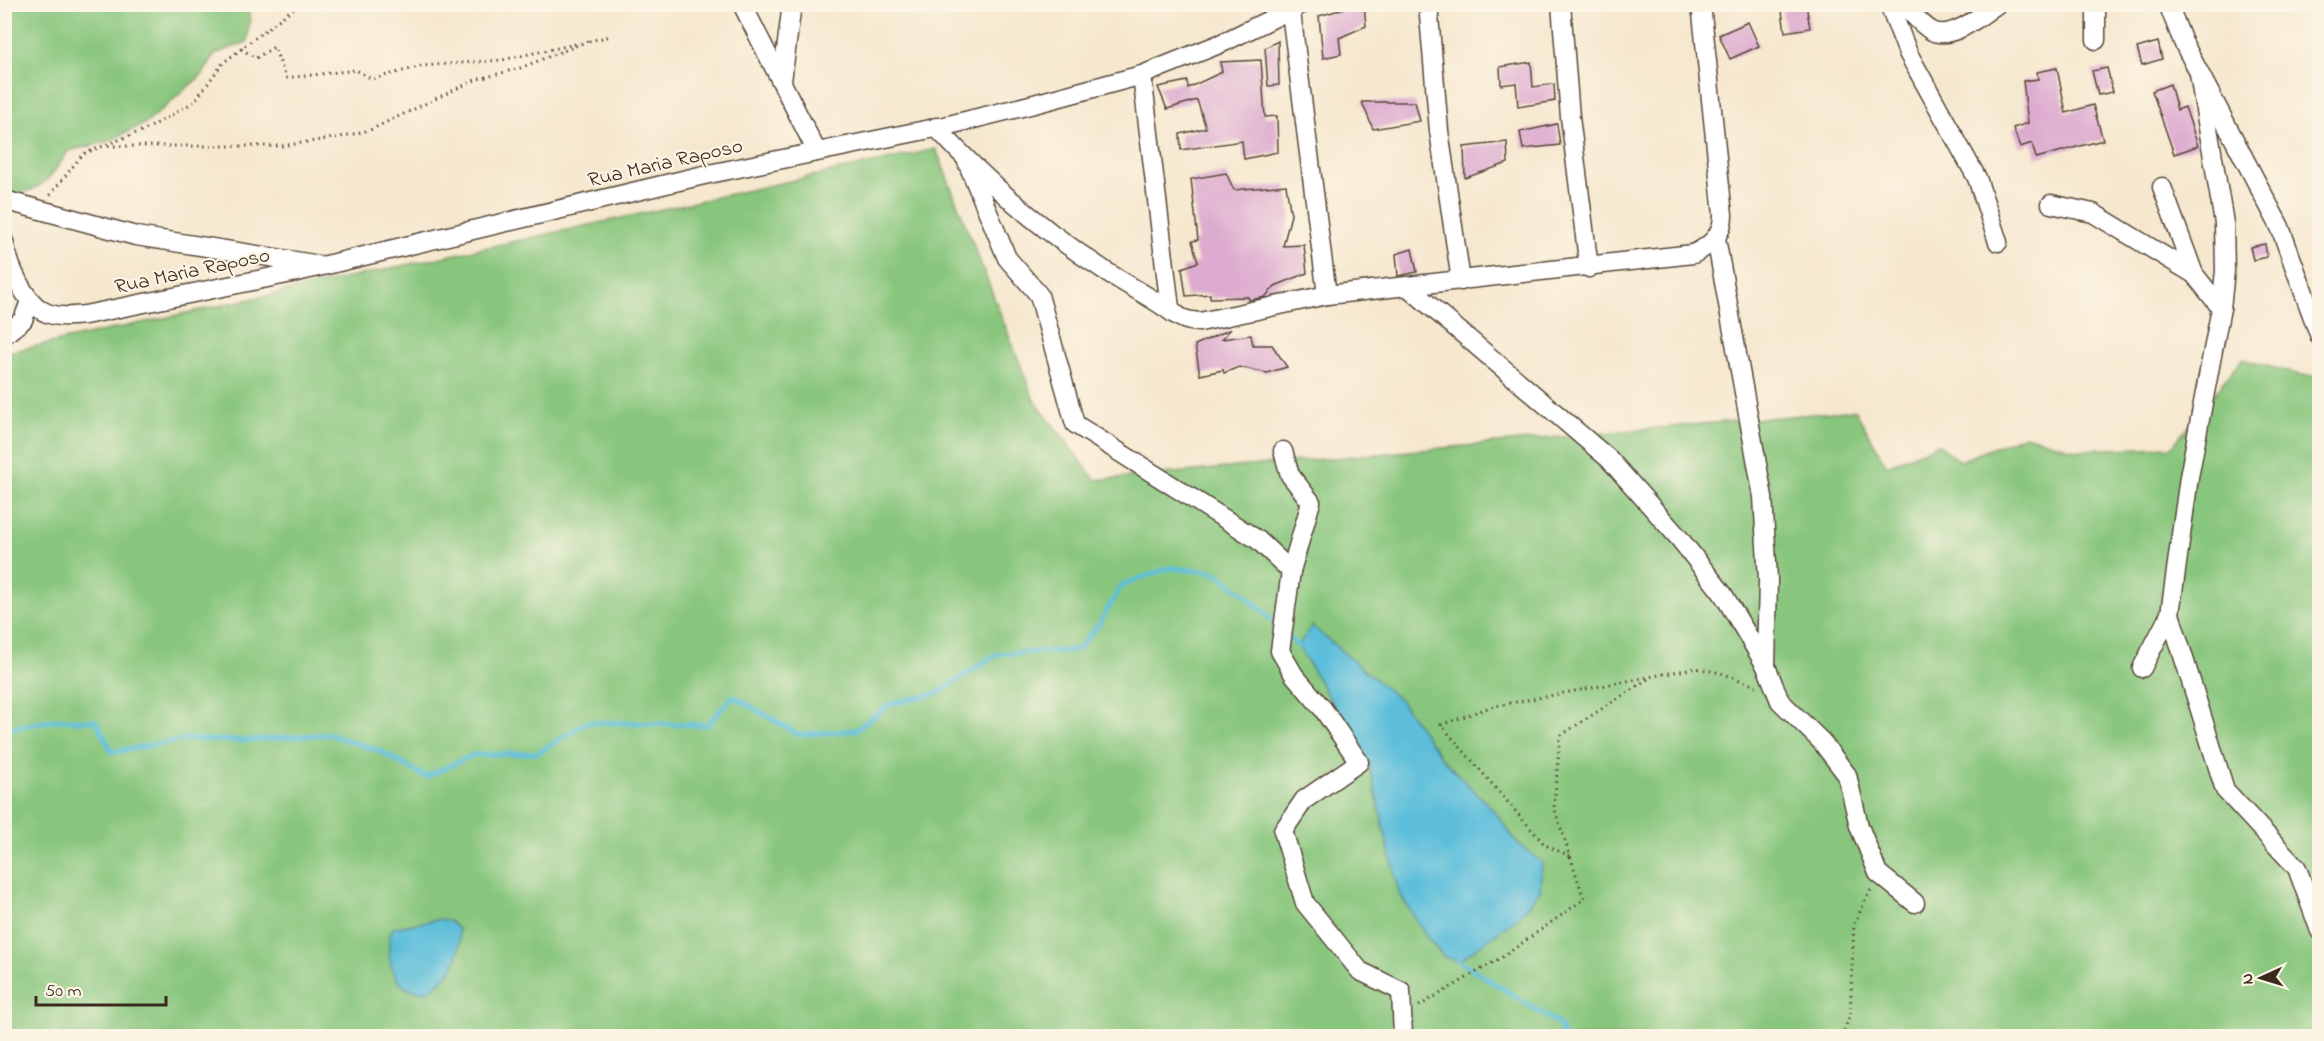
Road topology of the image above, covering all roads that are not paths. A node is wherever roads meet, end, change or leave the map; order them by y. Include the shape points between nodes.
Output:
1 (741, 4) edge
2 (792, 4) edge
3 (1428, 4) edge
4 (1561, 4) edge
5 (1701, 4) edge
6 (1889, 4) edge
7 (1903, 4) edge
8 (1997, 4) edge
9 (2096, 4) edge
10 (2168, 4) edge
11 (1297, 8) edge
12 (2096, 40) dead end
13 (2199, 74) junction
14 (1142, 75) junction
15 (782, 81) junction
16 (936, 127) junction
17 (817, 152) junction
18 (967, 162) junction
19 (2162, 187) dead end
20 (4, 200) edge
21 (2051, 204) dead end
22 (1716, 238) junction
23 (4, 241) edge
24 (1998, 242) dead end
25 (322, 266) junction
26 (1589, 268) junction
27 (2194, 274) junction
28 (1461, 281) junction
29 (1408, 287) junction
30 (1327, 296) junction
31 (30, 301) junction
32 (2221, 308) junction
33 (1178, 317) junction
34 (4, 335) edge
35 (2319, 337) edge
36 (1283, 451) dead end
37 (1291, 571) junction
38 (2170, 614) junction
39 (1766, 666) junction
40 (2142, 668) dead end
41 (1915, 903) dead end
42 (2319, 931) edge
43 (1403, 1036) edge

1 - 15 street
2 - 15 street
3 - 28 street via 1439,131
4 - 26 street
5 - 22 street via 1722,194 1723,226
6 - 24 street via 1908,53 1977,178
7 - 8 street via 1931,31 1939,33 1957,29
9 - 12 street
10 - 13 street
11 - 14 street, Rua Maria Raposo
11 - 30 street
13 - 32 street via 2224,223
13 - 35 street via 2280,227
14 - 16 street, Rua Maria Raposo
14 - 33 street via 1167,294 1170,308
15 - 17 street
16 - 17 street, Rua Maria Raposo
16 - 18 street
17 - 25 street, Rua Maria Raposo
18 - 33 street via 1015,204 1105,271 1151,296
18 - 37 street via 1007,258 1039,295 1075,424 1258,540
19 - 27 street
20 - 25 street via 136,236
21 - 27 street via 2093,213
22 - 26 street via 1693,254
22 - 39 street via 1763,497 1768,579
23 - 31 street
25 - 31 street, Rua Maria Raposo via 85,315 46,313
26 - 28 street
27 - 32 street
28 - 29 street
29 - 30 street
29 - 39 street via 1609,459 1723,594
30 - 33 street via 1200,322
31 - 34 street via 23,320
32 - 38 street via 2189,477
36 - 37 street via 1290,475 1311,502
37 - 43 street via 1280,651 1359,762 1304,800 1283,831 1305,903 1360,971 1401,991
38 - 40 street
38 - 42 street via 2225,790 2296,868
39 - 41 street via 1779,698 1821,741 1847,776 1859,826 1878,873

